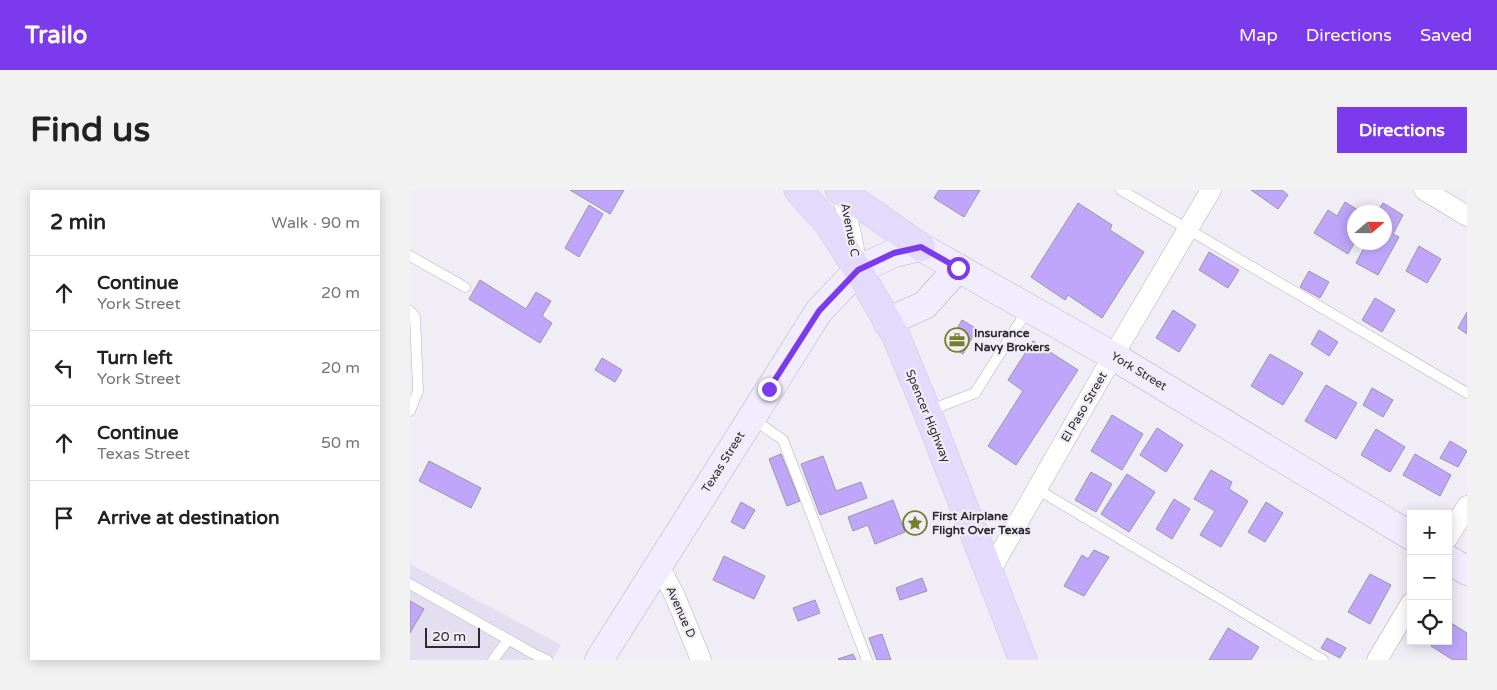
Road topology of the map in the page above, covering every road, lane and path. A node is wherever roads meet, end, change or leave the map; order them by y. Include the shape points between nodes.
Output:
1 (798, 190) edge
2 (841, 190) edge
3 (1121, 190) edge
4 (1211, 190) edge
5 (1424, 190) edge
6 (1467, 216) edge
7 (1188, 229) junction
8 (921, 247) junction
9 (410, 256) edge
10 (958, 268) junction
11 (858, 270) junction
12 (465, 287) dead end
13 (1029, 308) junction
14 (410, 311) edge
15 (887, 322) junction
16 (1114, 356) junction
17 (1467, 393) edge
18 (410, 411) edge
19 (927, 411) junction
20 (751, 418) junction
21 (1037, 489) junction
22 (1467, 506) edge
23 (1452, 531) edge
24 (1407, 534) edge
25 (1452, 562) edge
26 (659, 566) junction
27 (1467, 571) edge
28 (989, 573) junction
29 (410, 584) edge
30 (1407, 610) edge
31 (508, 640) junction
32 (1020, 659) edge
33 (493, 660) edge
34 (547, 660) edge
35 (599, 660) edge
36 (701, 660) edge
37 (866, 660) edge
38 (1323, 660) edge
39 (1378, 660) edge

1 - 11 main road, Spencer Highway via 827,222
2 - 8 main road
2 - 11 street, Avenue C
3 - 7 lane
4 - 7 street, El Paso Street
5 - 6 street
7 - 16 street, El Paso Street
7 - 17 lane
8 - 10 street, York Street
8 - 11 street via 894,253
9 - 12 lane
10 - 13 street, York Street
10 - 15 street via 925,305
11 - 15 main road, Spencer Highway
11 - 20 street, Texas Street via 819,311
13 - 16 street, York Street
13 - 19 lane via 975,393
14 - 18 lane via 415,317 418,391
15 - 19 main road, Spencer Highway
16 - 21 street, El Paso Street
16 - 24 street, York Street
19 - 28 main road, Spencer Highway
20 - 26 street, Texas Street
20 - 37 lane via 782,440
21 - 28 street, El Paso Street
21 - 38 lane
22 - 23 street
25 - 27 street
26 - 35 street, Texas Street
26 - 36 street, Avenue D
28 - 32 main road, Spencer Highway
29 - 31 lane
30 - 39 street
31 - 33 lane
31 - 34 lane

